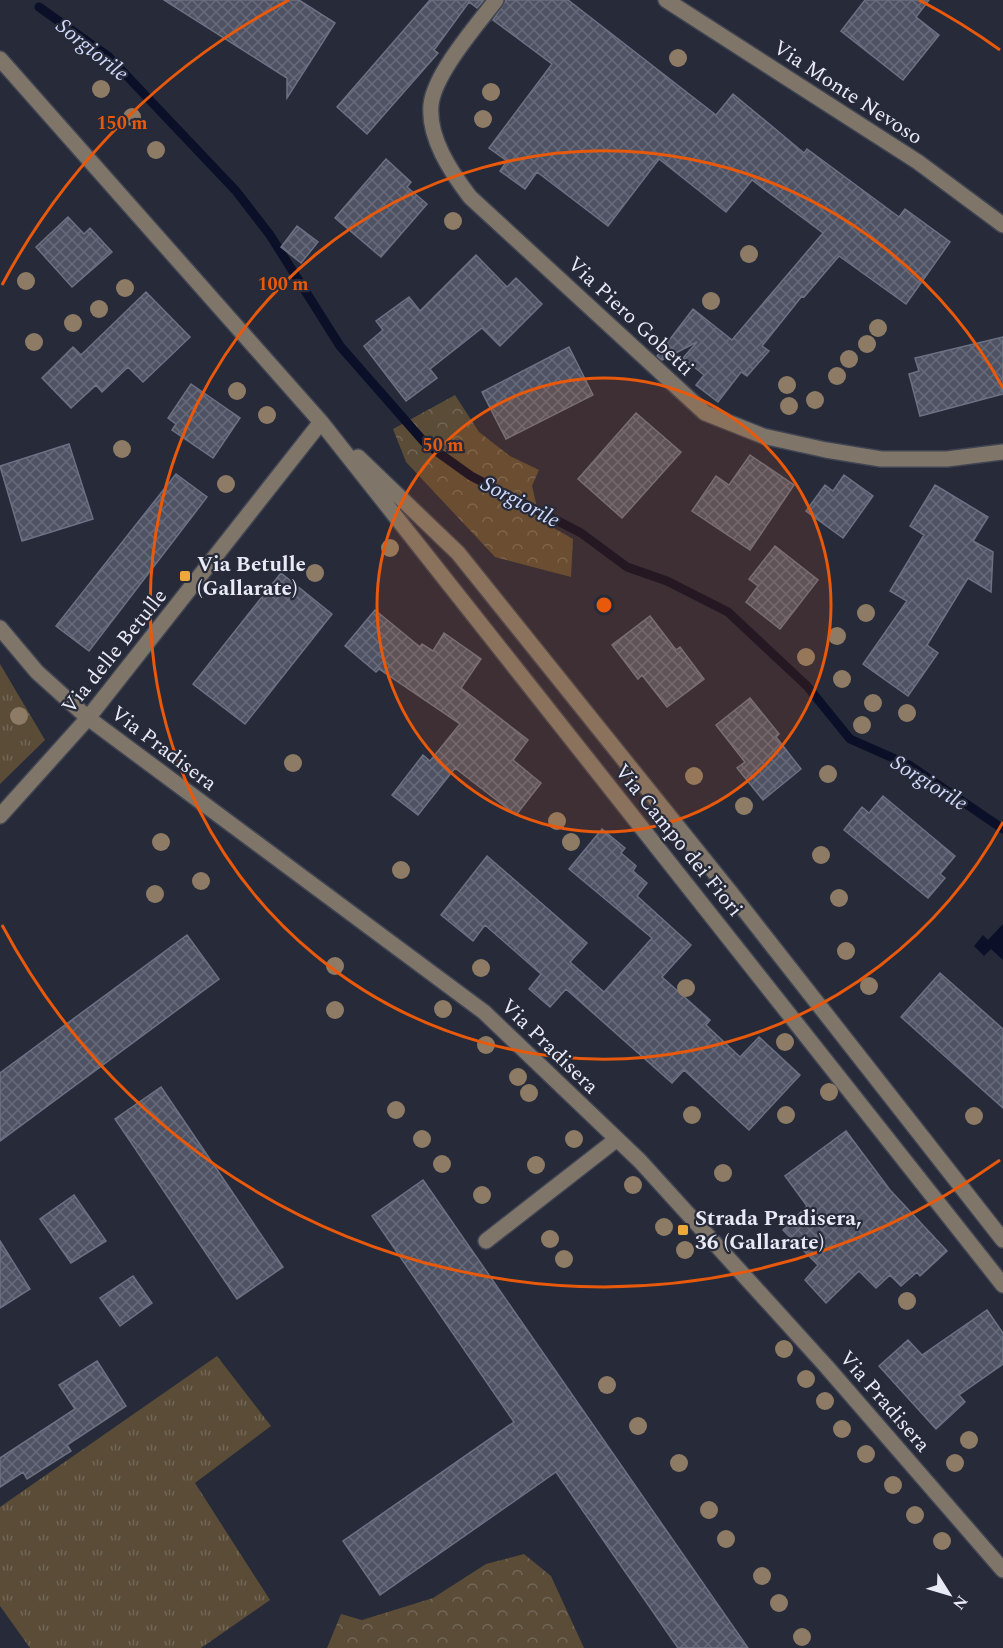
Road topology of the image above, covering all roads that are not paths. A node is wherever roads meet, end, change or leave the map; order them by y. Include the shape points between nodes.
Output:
1 (496, 0) edge
2 (666, 0) edge
3 (0, 59) edge
4 (1003, 225) edge
5 (321, 422) junction
6 (1003, 452) edge
7 (0, 628) edge
8 (88, 718) junction
9 (0, 816) edge
10 (617, 1139) junction
11 (1003, 1240) edge
12 (486, 1241) dead end
13 (1003, 1285) edge
14 (1003, 1569) edge

1 - 6 street, Via Piero Gobetti via 439,82 431,104 434,132 451,170 470,197 705,413 763,436 881,459 947,459
2 - 4 street, Via Monte Nevoso via 918,162
3 - 5 street, Via Campo dei Fiori
5 - 8 street, Via delle Betulle
5 - 11 street, Via Campo dei Fiori via 458,553
5 - 13 street, Via Campo dei Fiori
7 - 8 street, Via Pradisera via 37,672
8 - 9 street, Via delle Betulle
8 - 10 street, Via Pradisera via 483,1012
10 - 12 street
10 - 14 street, Via Pradisera via 826,1366

